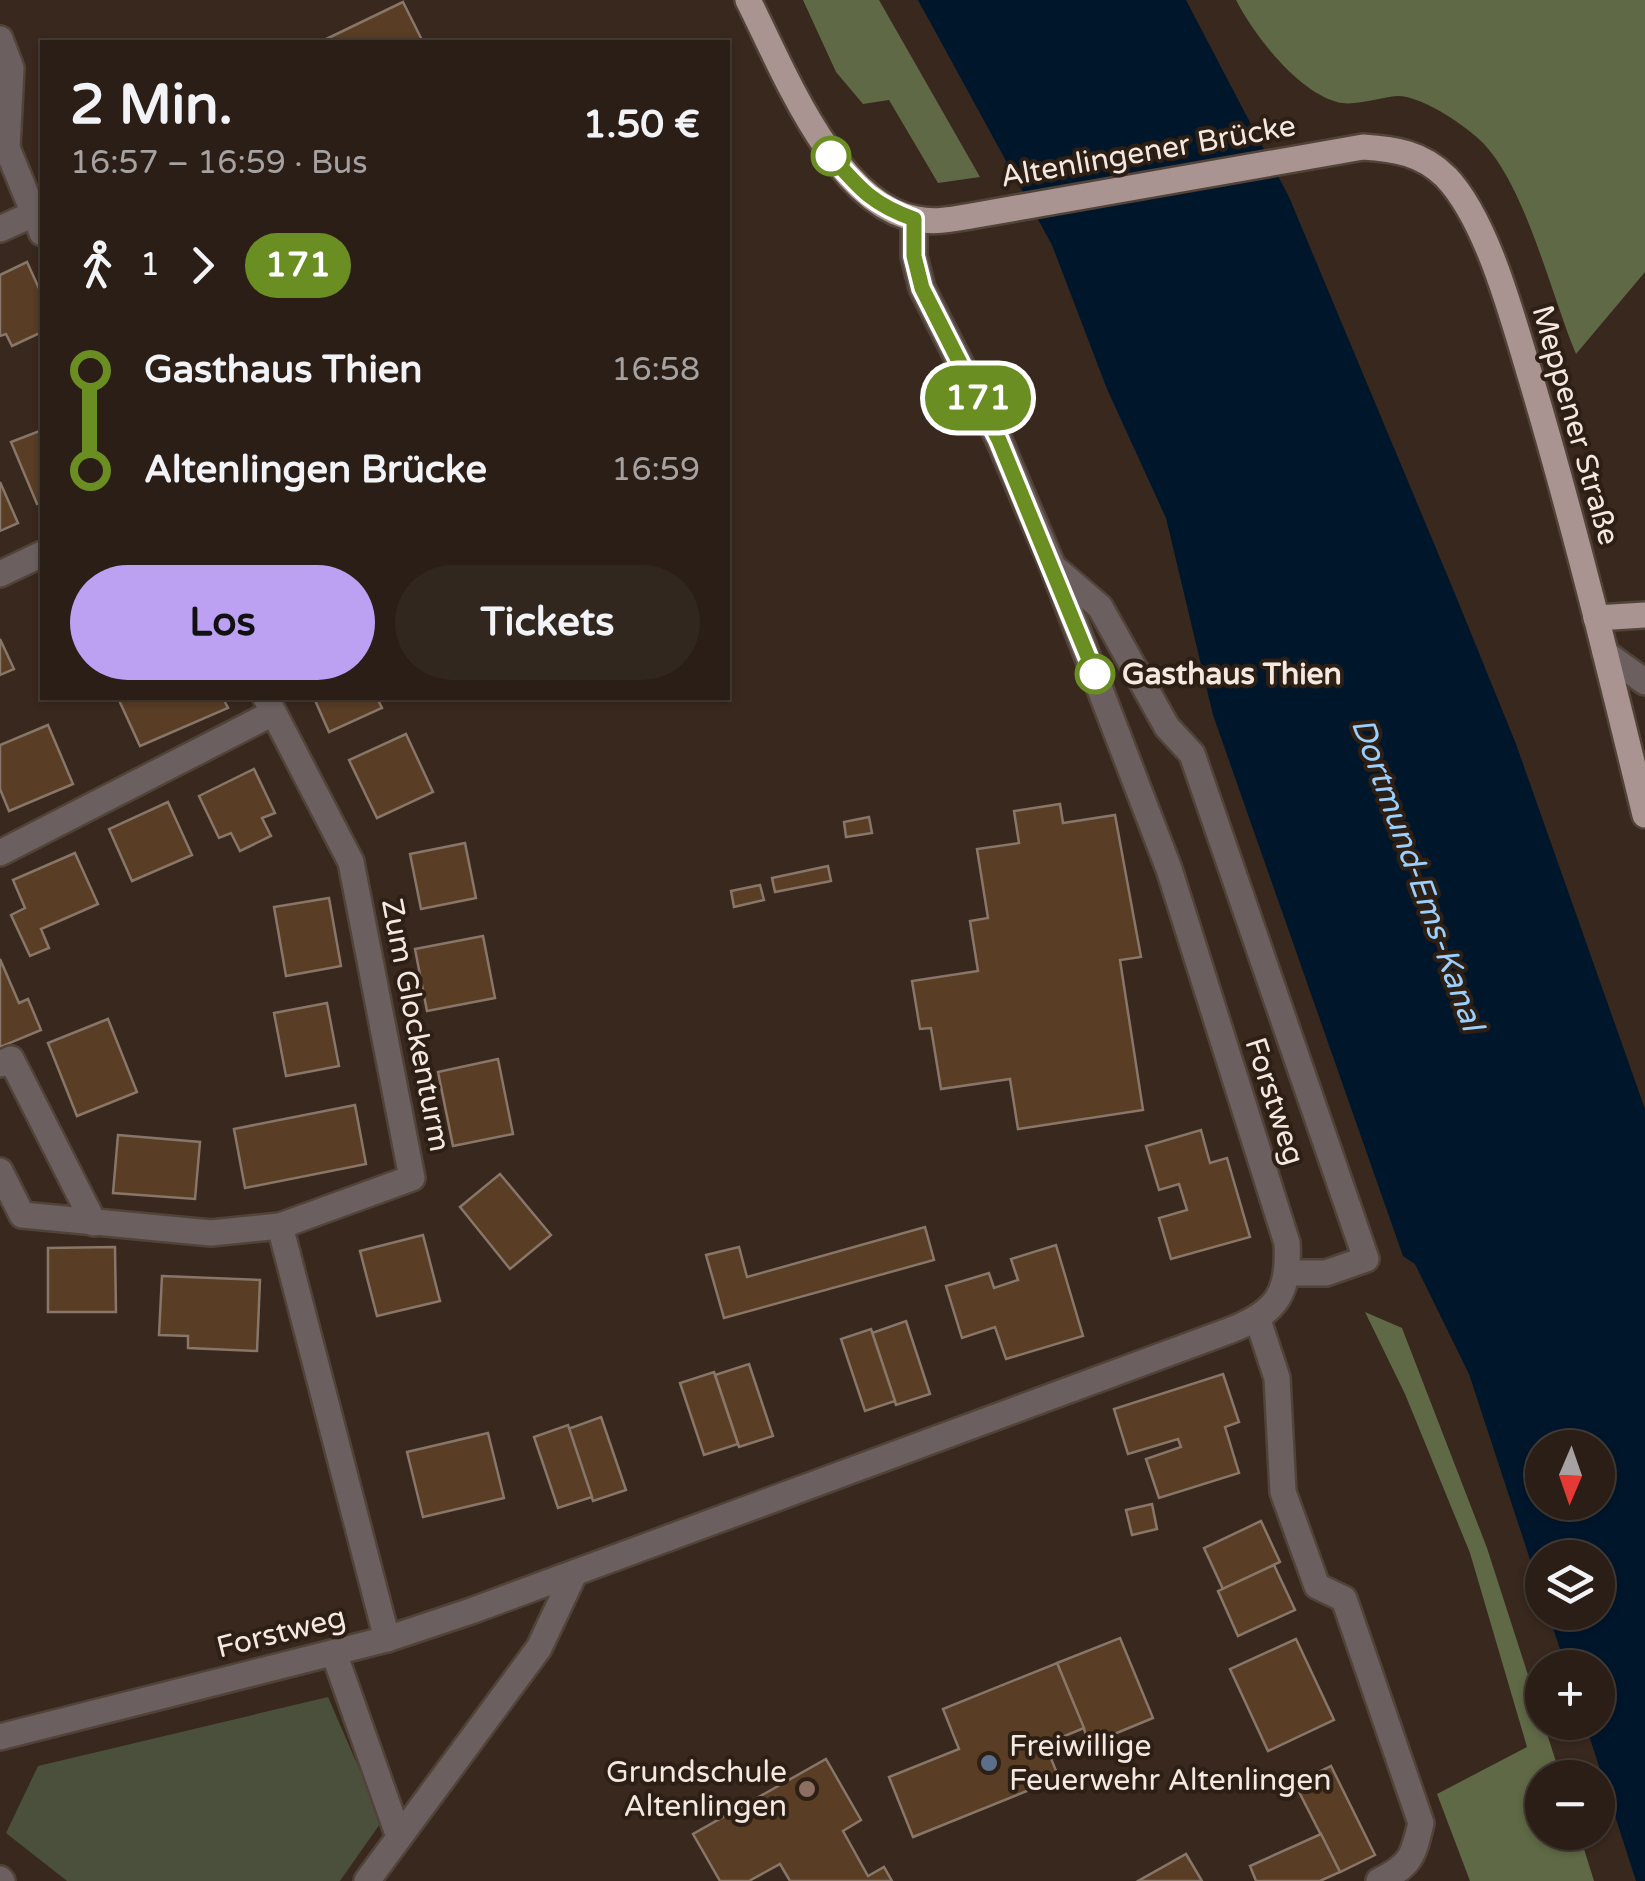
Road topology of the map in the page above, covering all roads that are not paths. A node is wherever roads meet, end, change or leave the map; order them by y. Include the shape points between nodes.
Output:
1 (748, 0) edge
2 (0, 38) edge
3 (1337, 150) joint
4 (914, 219) junction
5 (38, 224) edge
6 (0, 230) edge
7 (40, 555) edge
8 (1053, 567) junction
9 (0, 574) edge
10 (1645, 615) edge
11 (1596, 618) junction
12 (1605, 653) junction
13 (1645, 682) edge
14 (270, 705) edge
15 (1645, 816) edge
16 (0, 853) edge
17 (0, 1064) edge
18 (0, 1171) edge
19 (94, 1223) junction
20 (280, 1226) junction
21 (1289, 1273) junction
22 (1258, 1320) junction
23 (574, 1574) junction
24 (388, 1639) junction
25 (334, 1653) junction
26 (0, 1737) edge
27 (399, 1837) junction
28 (366, 1881) edge
29 (1379, 1881) edge

1 - 4 main road via 831,156 860,190
2 - 5 street via 10,68 8,148
3 - 4 main road, Altenlingener Brücke via 971,216
3 - 11 main road, Meppener Straße via 1390,149 1423,158 1471,211 1510,310
4 - 8 street, Forstweg via 922,288 999,440
5 - 6 street
7 - 9 street
8 - 21 street, Forstweg via 1169,869 1287,1243
8 - 21 street via 1100,607 1168,726 1192,754 1366,1259 1326,1273
10 - 11 main road
11 - 12 main road, Meppener Straße
12 - 13 street
12 - 15 main road, Meppener Straße
14 - 16 street
14 - 20 street, Zum Glockenturm via 351,862 412,1178
17 - 19 street via 11,1059
18 - 19 street via 22,1215
19 - 20 street via 211,1233
20 - 24 street
21 - 22 street via 1278,1300
22 - 23 street, Forstweg
22 - 29 street via 1277,1378 1283,1492 1317,1586 1344,1598 1422,1822 1402,1870
23 - 24 street, Forstweg
23 - 27 street via 539,1648
24 - 25 street, Forstweg
25 - 26 street, Forstweg
25 - 27 street
27 - 28 street

